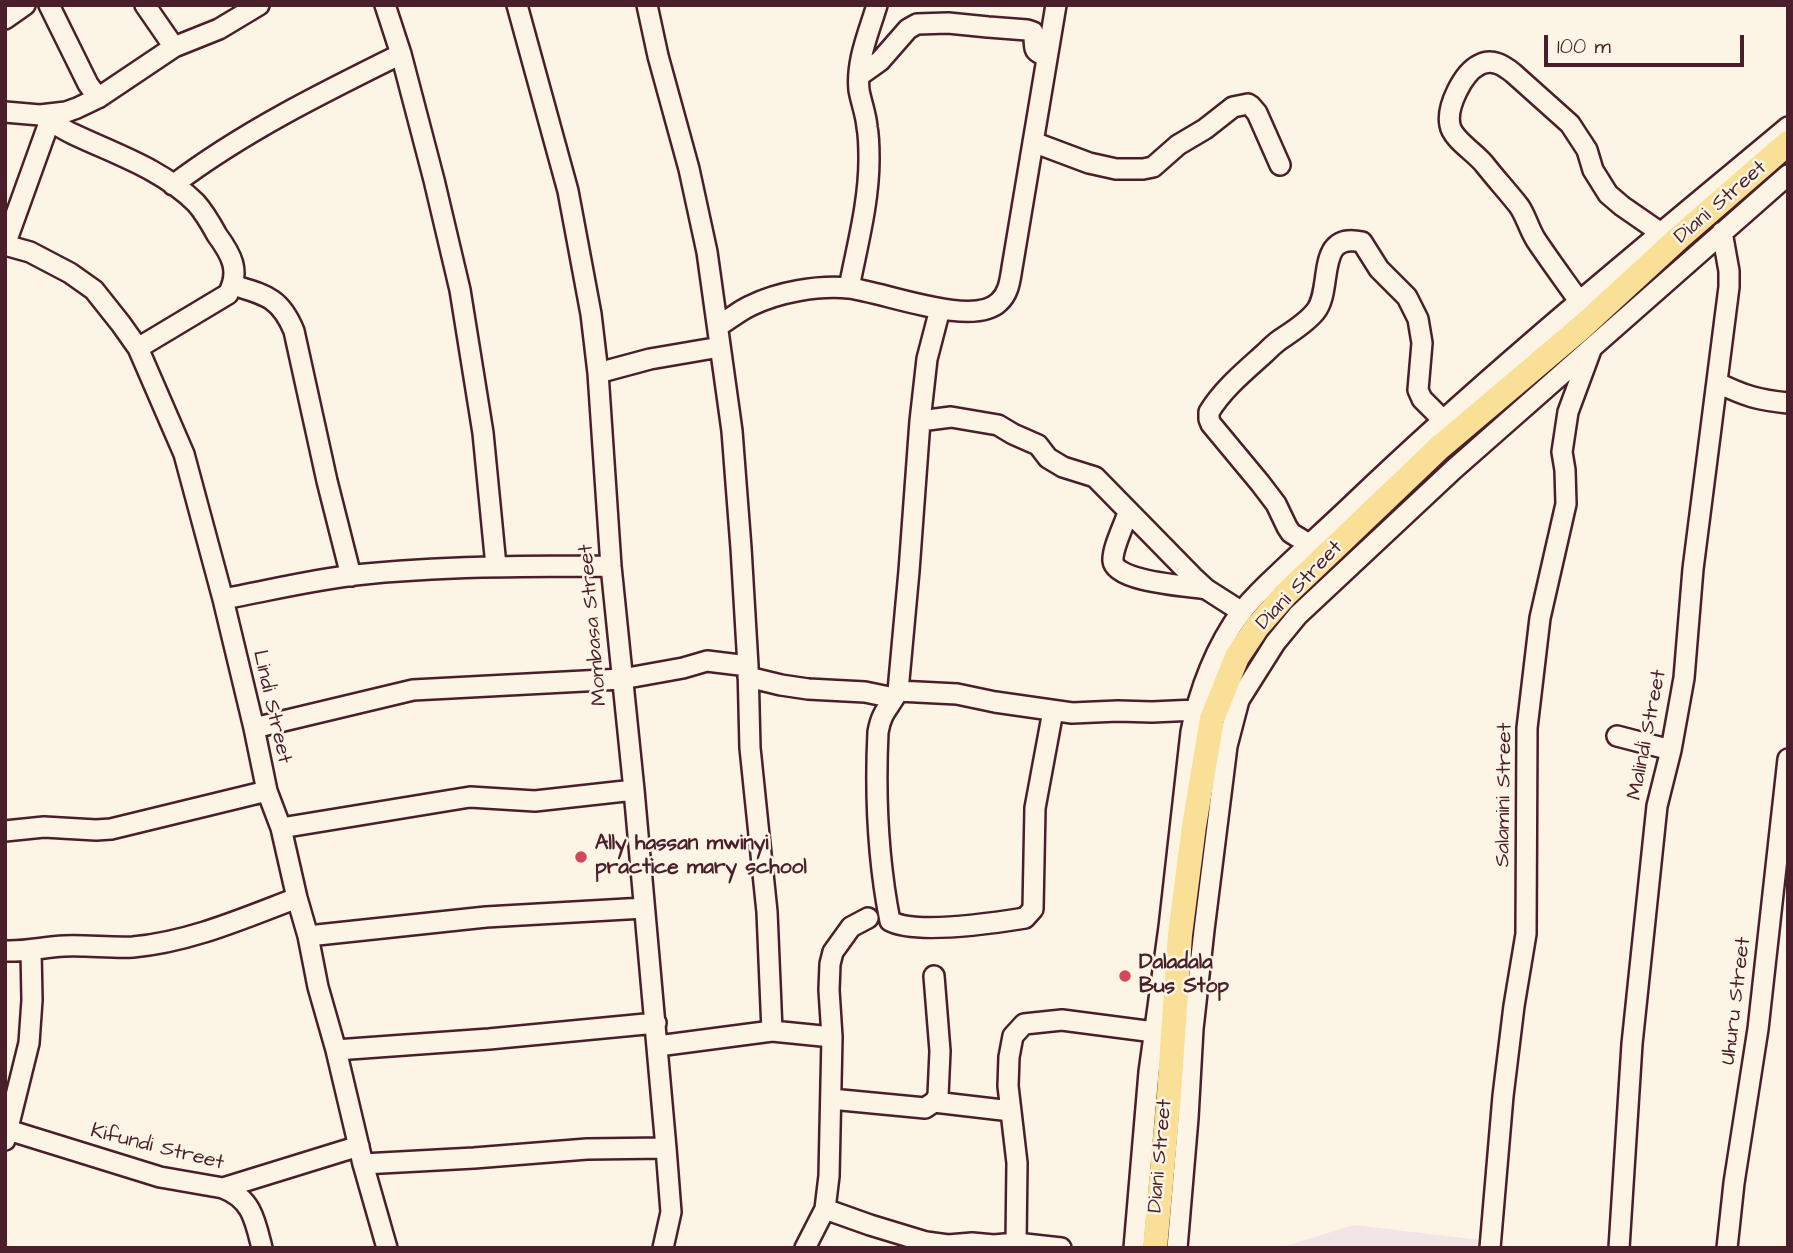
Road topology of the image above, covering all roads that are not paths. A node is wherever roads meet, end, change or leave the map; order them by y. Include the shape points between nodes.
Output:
1 (25, 5) edge
2 (49, 5) edge
3 (145, 5) edge
4 (259, 5) edge
5 (385, 5) edge
6 (517, 5) edge
7 (647, 5) edge
8 (877, 5) edge
9 (1056, 5) edge
10 (5, 19) edge
11 (174, 47) junction
12 (401, 54) junction
13 (1048, 57) junction
14 (859, 76) junction
15 (98, 98) junction
16 (5, 112) edge
17 (45, 117) junction
18 (1788, 127) edge
19 (1033, 142) junction
20 (1788, 144) edge
21 (1280, 165) dead end
22 (1788, 175) edge
23 (173, 185) junction
24 (1722, 232) junction
25 (1661, 233) junction
26 (5, 245) edge
27 (233, 285) junction
28 (849, 288) junction
29 (1579, 302) junction
30 (940, 309) junction
31 (719, 326) junction
32 (720, 346) junction
33 (138, 348) junction
34 (1591, 349) junction
35 (598, 373) junction
36 (1718, 383) junction
37 (1788, 403) edge
38 (1443, 420) junction
39 (920, 421) junction
40 (1128, 513) junction
41 (1310, 544) junction
42 (496, 566) junction
43 (611, 566) junction
44 (351, 576) junction
45 (1206, 589) junction
46 (223, 599) junction
47 (1242, 612) junction
48 (748, 672) junction
49 (622, 679) junction
50 (896, 695) junction
51 (1054, 711) junction
52 (1200, 715) junction
53 (254, 728) junction
54 (1617, 736) dead end
55 (1671, 750) junction
56 (1788, 760) edge
57 (634, 790) junction
58 (267, 791) junction
59 (281, 828) junction
60 (5, 831) edge
61 (297, 898) junction
62 (644, 908) junction
63 (868, 918) dead end
64 (308, 936) junction
65 (32, 950) junction
66 (5, 951) edge
67 (934, 976) dead end
68 (656, 1023) junction
69 (772, 1031) junction
70 (1154, 1032) junction
71 (832, 1037) junction
72 (657, 1046) junction
73 (336, 1050) junction
74 (831, 1099) junction
75 (934, 1102) junction
76 (1011, 1111) junction
77 (6, 1133) edge
78 (666, 1148) junction
79 (361, 1155) junction
80 (223, 1188) junction
81 (825, 1209) junction
82 (1016, 1243) junction
83 (947, 1246) edge
84 (994, 1246) edge
85 (262, 1248) edge
86 (387, 1248) edge
87 (663, 1248) edge
88 (805, 1248) edge
89 (1061, 1248) edge
90 (1134, 1248) edge
91 (1154, 1248) edge
92 (1177, 1248) edge
93 (1490, 1248) edge
94 (1619, 1248) edge
95 (1727, 1248) edge

1 - 10 street
2 - 15 street
3 - 11 street
4 - 11 street via 219,29
5 - 12 street
6 - 35 street, Mombasa Street via 568,191
7 - 31 street via 689,169
8 - 14 street
9 - 13 street
11 - 15 street
12 - 23 street via 223,149
12 - 42 street via 460,290
13 - 14 street via 1035,51 1033,32 1027,30 916,24
13 - 19 street
14 - 28 street via 869,159
15 - 17 street
16 - 17 street
17 - 23 street
17 - 26 street
18 - 25 street
19 - 21 street via 1089,163 1143,169 1153,167 1234,107 1248,104 1257,113
19 - 30 street via 1008,290 999,303 978,312
20 - 52 main road via 1439,448 1286,594 1257,627
22 - 24 street, Diani Street
23 - 27 street via 196,204 231,254
24 - 34 street, Diani Street
24 - 36 street, Malindi Street via 1729,287
25 - 29 street
25 - 29 street via 1608,194 1570,124 1513,73 1490,62 1471,70 1455,97 1450,128 1521,209 1535,239
26 - 33 street, Lindi Street via 30,252 94,290
27 - 33 street via 228,294
27 - 44 street via 278,303 294,331
28 - 30 street
28 - 31 street via 780,295 750,306
29 - 38 street
30 - 39 street
31 - 32 street
32 - 35 street
32 - 48 street via 732,431
33 - 46 street, Lindi Street via 184,454
34 - 92 street, Diani Street via 1298,615 1239,699 1227,746 1202,943
34 - 93 street, Salamini Street via 1568,412 1562,452 1566,504 1540,618 1527,728 1526,934 1503,1096
35 - 43 street, Mombasa Street
36 - 37 street via 1743,395
36 - 55 street, Malindi Street via 1693,569 1684,678
38 - 41 street
38 - 41 street via 1418,390 1421,332 1407,297 1379,269 1362,242 1341,243 1328,260 1316,311 1240,375 1209,412 1212,424 1276,504 1291,533
39 - 40 street via 951,417 998,425 1038,445 1063,467 1095,477
39 - 50 street
40 - 45 street
40 - 45 street via 1115,551 1116,567 1133,577
41 - 47 street
42 - 43 street
42 - 44 street
43 - 49 street, Mombasa Street
44 - 46 street
45 - 47 street
46 - 53 street, Lindi Street
47 - 52 street via 1211,666
48 - 49 street via 707,662
48 - 50 street via 781,685
48 - 69 street
49 - 53 street via 413,690
49 - 57 street, Mombasa Street
50 - 51 street via 957,694
50 - 51 street via 878,732 886,900 890,922 898,926 949,927 1012,920 1025,918 1033,909 1035,808
51 - 52 street
52 - 70 street
52 - 91 main road
53 - 58 street, Lindi Street
54 - 55 street
55 - 94 street, Malindi Street via 1657,806 1632,1044
56 - 95 street, Uhuru Street via 1758,1029
57 - 59 street via 535,801 470,797
57 - 62 street, Mombasa Street
58 - 59 street, Lindi Street
58 - 60 street via 111,829
59 - 61 street, Lindi Street
61 - 64 street, Lindi Street
61 - 65 street via 162,941
62 - 64 street via 486,917
62 - 68 street, Mombasa Street
63 - 71 street via 851,927 833,952 829,973
64 - 73 street, Lindi Street
65 - 66 street
65 - 77 street via 29,1043
67 - 75 street via 940,1051
68 - 72 street, Mombasa Street
68 - 73 street
69 - 71 street
69 - 72 street
70 - 76 street via 1062,1020 1024,1024 1013,1036 1009,1057
70 - 90 street
71 - 74 street
72 - 78 street, Mombasa Street
73 - 79 street, Lindi Street
74 - 75 street via 925,1108
74 - 81 street
75 - 76 street
76 - 82 street via 1017,1163
77 - 80 street, Kifundi Street via 160,1177
78 - 79 street via 474,1158
78 - 87 street, Mombasa Street via 671,1212
79 - 80 street
79 - 86 street, Lindi Street
80 - 85 street, Kifundi Street via 248,1205
81 - 83 street
81 - 88 street
82 - 84 street
82 - 89 street
83 - 84 street

